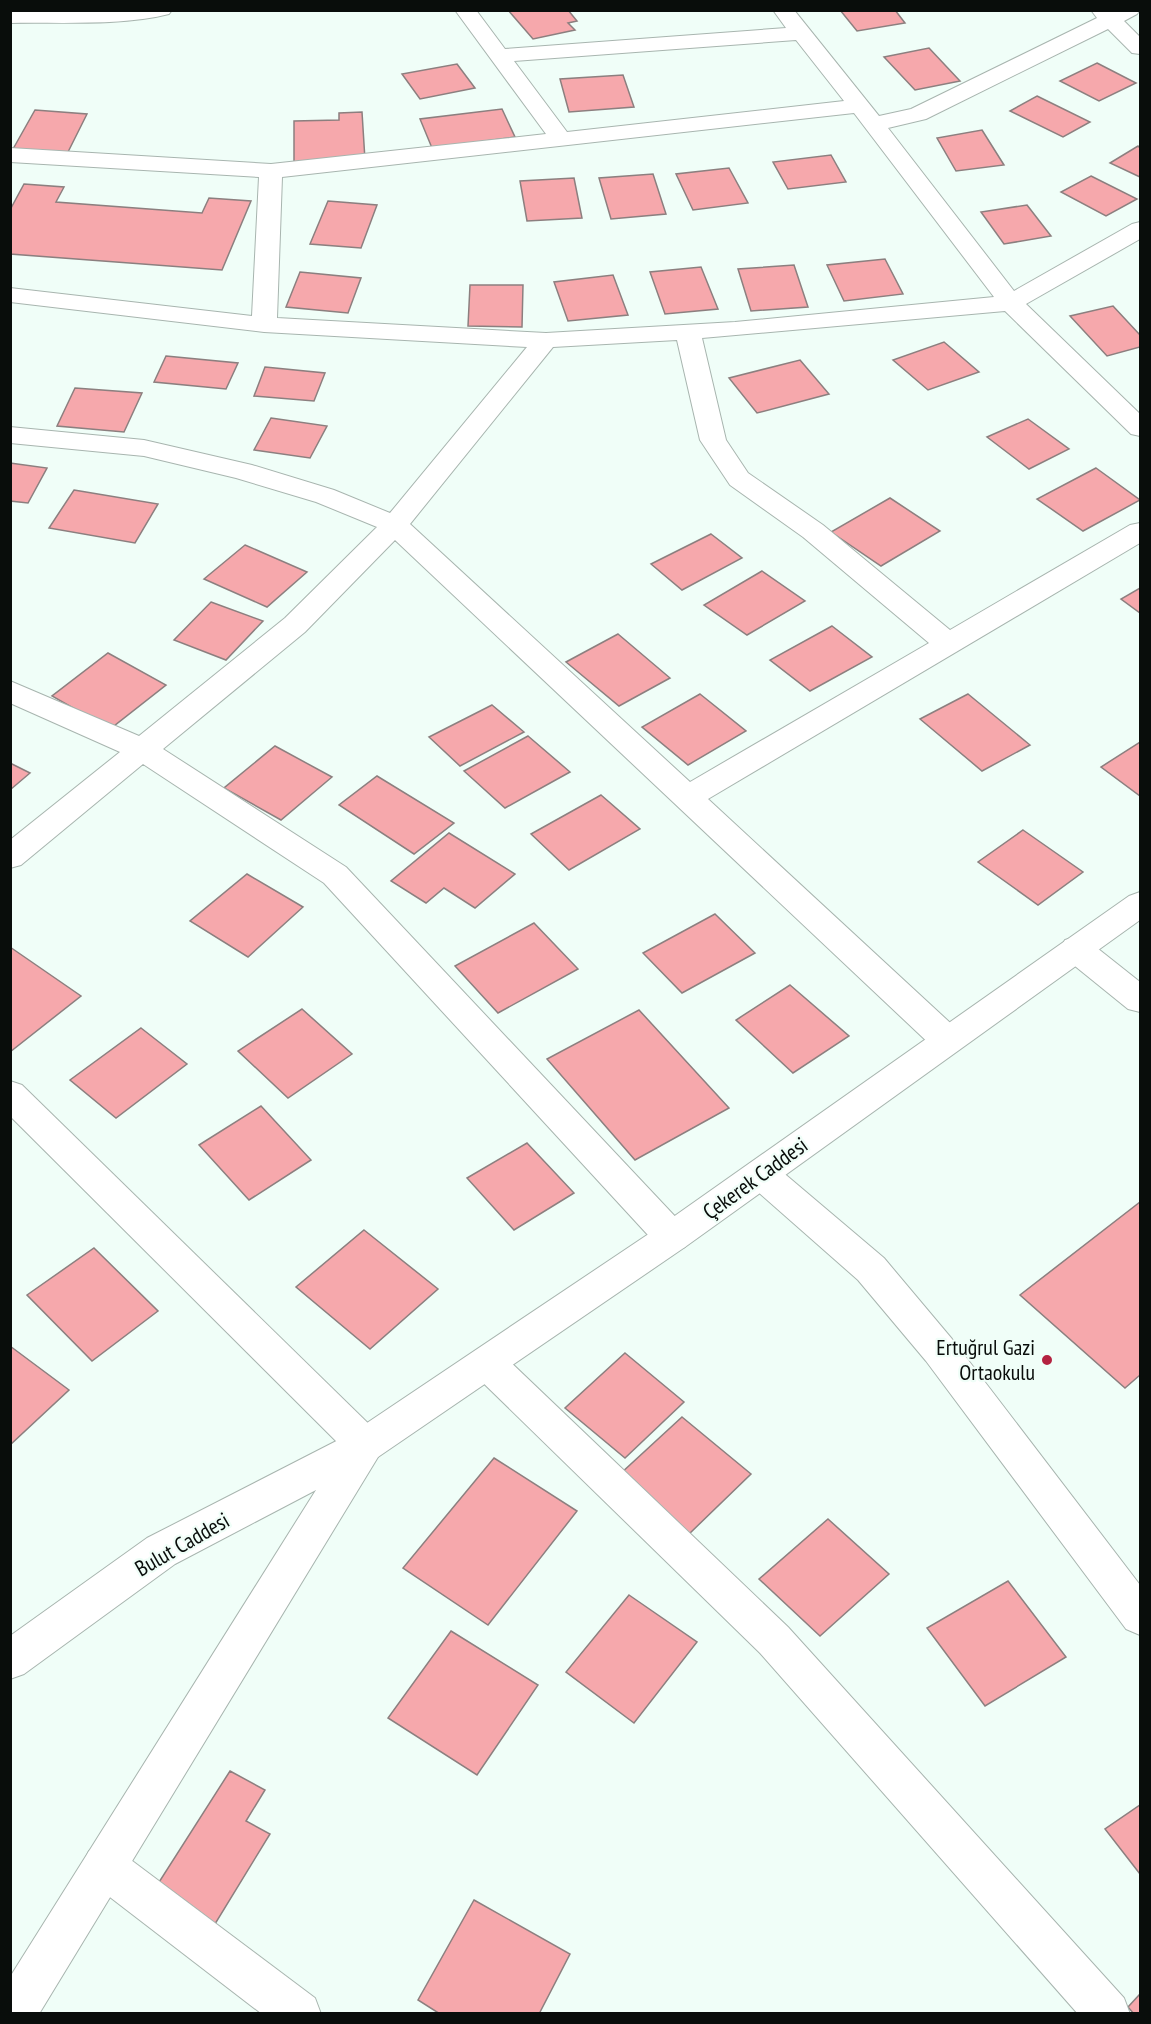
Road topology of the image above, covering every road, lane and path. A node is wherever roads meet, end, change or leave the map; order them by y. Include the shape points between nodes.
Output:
1 (162, 10) edge
2 (465, 10) edge
3 (783, 10) edge
4 (1114, 14) edge
5 (10, 17) edge
6 (801, 33) junction
7 (1140, 48) edge
8 (499, 56) junction
9 (867, 115) junction
10 (561, 139) junction
11 (10, 155) edge
12 (271, 171) junction
13 (1140, 229) edge
14 (10, 296) edge
15 (1011, 303) junction
16 (264, 326) junction
17 (688, 332) junction
18 (546, 340) junction
19 (1140, 428) edge
20 (10, 435) edge
21 (395, 525) junction
22 (1140, 531) edge
23 (948, 644) junction
24 (10, 691) edge
25 (143, 750) junction
26 (687, 798) junction
27 (10, 857) edge
28 (1140, 904) edge
29 (1076, 949) junction
30 (1140, 1000) edge
31 (947, 1040) junction
32 (10, 1094) edge
33 (760, 1174) junction
34 (672, 1237) junction
35 (487, 1363) junction
36 (365, 1446) junction
37 (1140, 1616) edge
38 (10, 1660) edge
39 (104, 1866) junction
40 (13, 2013) edge
41 (299, 2013) edge
42 (1108, 2013) edge

1 - 5 street
2 - 8 street
3 - 6 street
4 - 7 street
4 - 9 street via 918,114
6 - 8 street
6 - 9 street
8 - 10 street
9 - 10 street
9 - 15 street
10 - 12 street
11 - 12 street
12 - 16 street
13 - 15 street
14 - 16 street
15 - 17 street
15 - 19 street
16 - 18 street
17 - 18 street
17 - 23 street via 713,440 739,478 813,531
18 - 21 street
20 - 21 street via 155,450 325,496
21 - 25 street via 295,625
21 - 26 street
22 - 23 street
23 - 26 street
24 - 25 street
25 - 27 street
25 - 34 street via 335,875
26 - 31 street
28 - 29 street, Çekerek Caddesi
29 - 30 street
29 - 31 street, Çekerek Caddesi
31 - 33 street, Çekerek Caddesi
32 - 36 street
33 - 34 street, Çekerek Caddesi
33 - 37 street via 871,1269 939,1350
34 - 35 street, Çekerek Caddesi
35 - 36 street, Çekerek Caddesi
35 - 42 street via 774,1640
36 - 38 street, Bulut Caddesi via 160,1551
36 - 39 street
39 - 40 street
39 - 41 street

